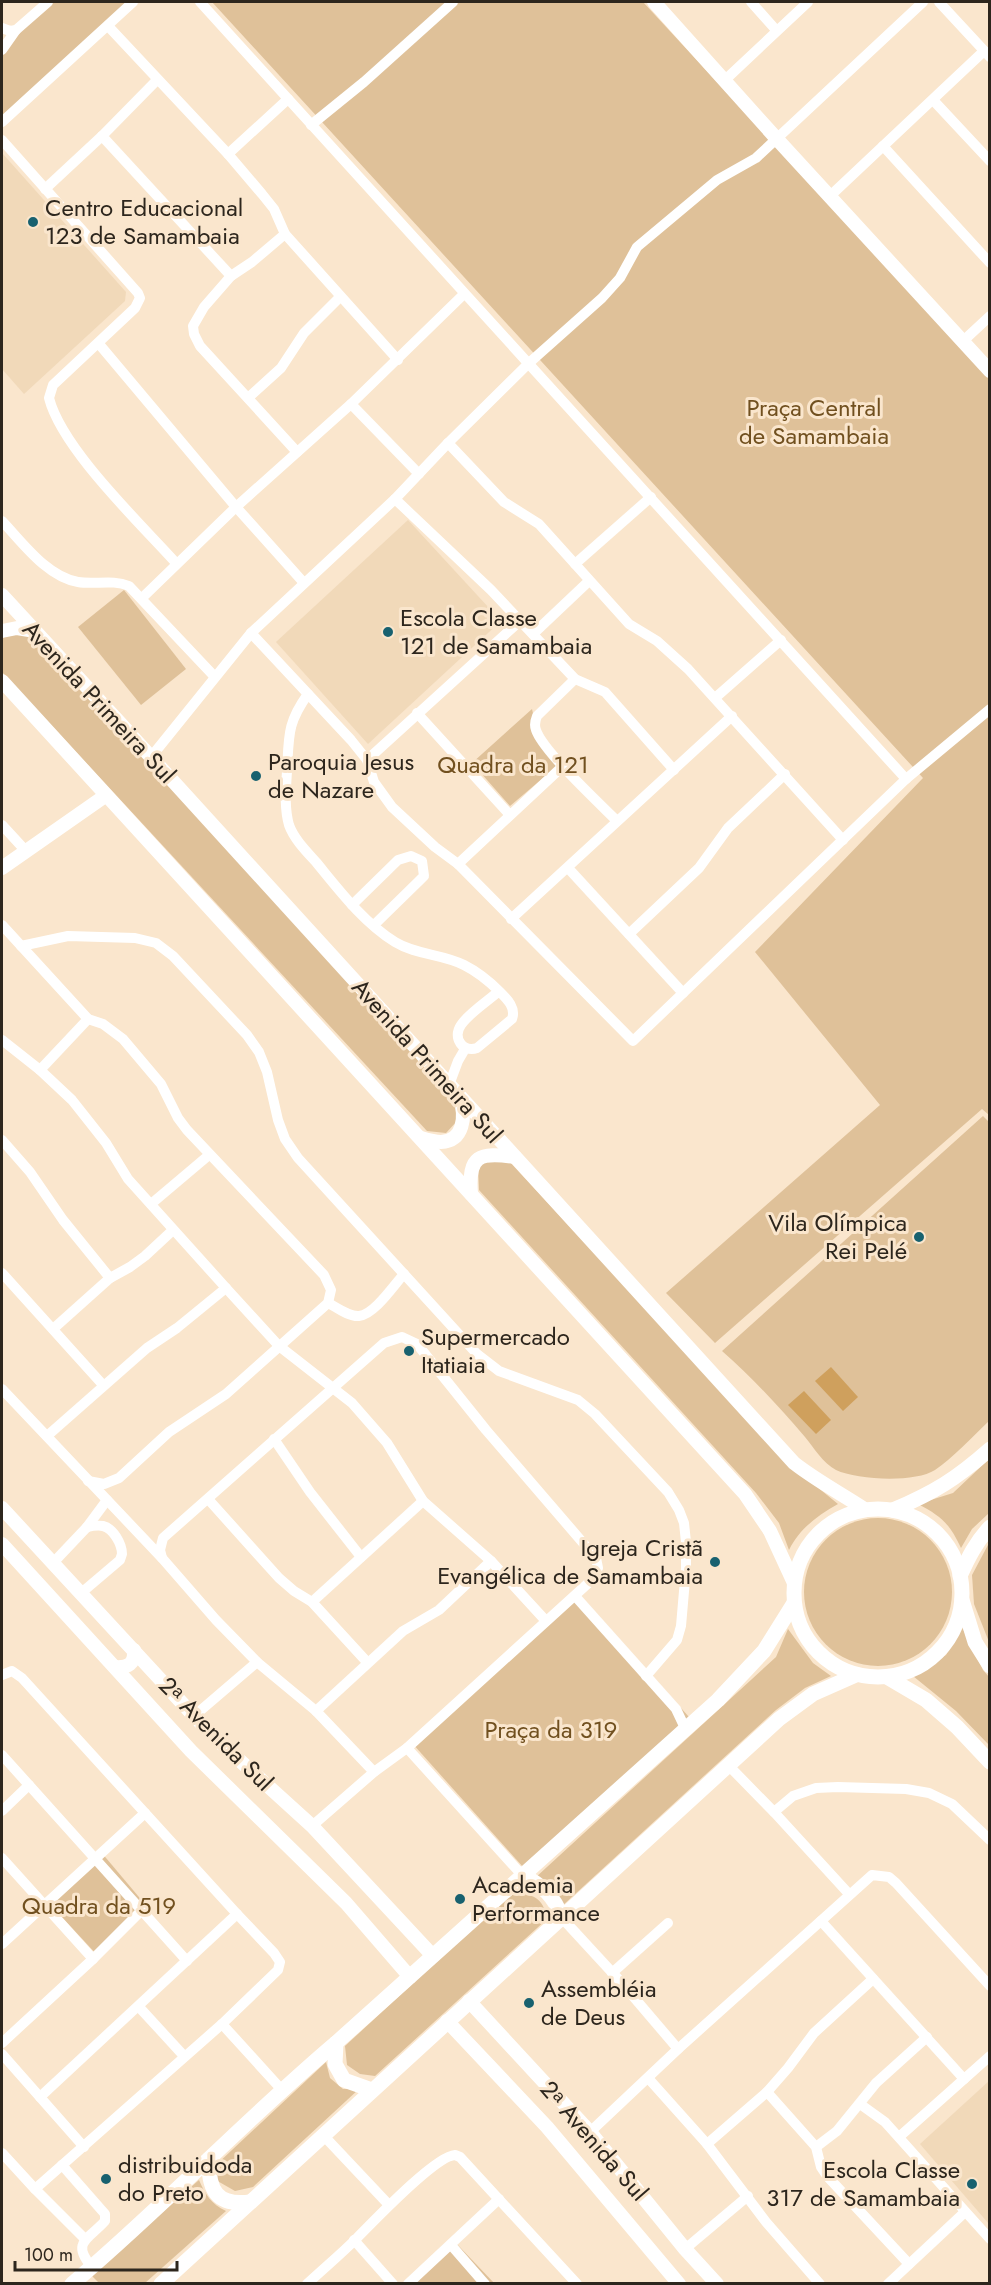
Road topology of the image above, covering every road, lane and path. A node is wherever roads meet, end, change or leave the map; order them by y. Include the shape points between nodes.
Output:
1 (48, 2) edge
2 (133, 2) edge
3 (200, 2) edge
4 (453, 2) edge
5 (654, 2) edge
6 (751, 2) edge
7 (808, 2) edge
8 (923, 2) edge
9 (939, 2) edge
10 (108, 26) junction
11 (2, 28) edge
12 (16, 30) junction
13 (776, 30) junction
14 (2, 50) edge
15 (987, 54) edge
16 (157, 80) junction
17 (725, 80) junction
18 (288, 99) junction
19 (933, 100) junction
20 (2, 122) edge
21 (311, 125) junction
22 (102, 136) junction
23 (776, 138) junction
24 (2, 140) edge
25 (883, 146) junction
26 (228, 154) junction
27 (990, 161) edge
28 (45, 189) junction
29 (829, 197) junction
30 (285, 234) junction
31 (987, 255) edge
32 (231, 276) junction
33 (464, 294) junction
34 (340, 297) junction
35 (990, 316) edge
36 (962, 342) junction
37 (99, 344) junction
38 (398, 360) junction
39 (529, 363) junction
40 (990, 371) edge
41 (248, 398) junction
42 (351, 404) junction
43 (448, 443) junction
44 (297, 452) junction
45 (419, 474) junction
46 (651, 497) junction
47 (395, 499) junction
48 (236, 507) junction
49 (2, 520) edge
50 (176, 563) junction
51 (575, 564) junction
52 (589, 580) junction
53 (304, 583) junction
54 (2, 596) edge
55 (142, 598) junction
56 (521, 620) junction
57 (2, 631) edge
58 (35, 631) junction
59 (251, 633) junction
60 (533, 634) junction
61 (781, 640) junction
62 (214, 676) junction
63 (575, 679) junction
64 (2, 681) edge
65 (308, 694) junction
66 (715, 698) junction
67 (990, 709) edge
68 (417, 713) junction
69 (732, 716) junction
70 (151, 758) junction
71 (367, 760) junction
72 (563, 766) junction
73 (674, 770) junction
74 (785, 774) junction
75 (906, 779) junction
76 (105, 796) junction
77 (509, 814) junction
78 (617, 821) junction
79 (2, 825) edge
80 (843, 840) junction
81 (25, 850) junction
82 (458, 864) junction
83 (2, 868) edge
84 (568, 868) junction
85 (352, 905) junction
86 (511, 919) junction
87 (2, 924) edge
88 (374, 925) junction
89 (629, 934) junction
90 (21, 946) junction
91 (499, 991) junction
92 (683, 993) junction
93 (88, 1018) junction
94 (2, 1040) edge
95 (465, 1049) junction
96 (40, 1070) junction
97 (449, 1085) junction
98 (459, 1095) junction
99 (421, 1138) junction
100 (2, 1140) edge
101 (209, 1155) junction
102 (515, 1157) junction
103 (471, 1194) junction
104 (151, 1204) junction
105 (173, 1230) junction
106 (2, 1273) edge
107 (404, 1274) junction
108 (110, 1278) junction
109 (226, 1288) junction
110 (328, 1303) junction
111 (54, 1329) junction
112 (279, 1346) junction
113 (103, 1385) junction
114 (334, 1387) junction
115 (2, 1389) edge
116 (47, 1436) junction
117 (274, 1439) junction
118 (990, 1449) edge
119 (88, 1481) junction
120 (208, 1499) junction
121 (107, 1500) junction
122 (423, 1501) junction
123 (2, 1508) edge
124 (866, 1510) junction
125 (893, 1510) junction
126 (87, 1527) junction
127 (990, 1527) edge
128 (2, 1544) edge
129 (361, 1557) junction
130 (162, 1558) junction
131 (491, 1562) junction
132 (52, 1564) junction
133 (960, 1576) junction
134 (794, 1583) junction
135 (80, 1594) junction
136 (575, 1596) junction
137 (962, 1599) junction
138 (312, 1602) junction
139 (794, 1603) junction
140 (546, 1621) junction
141 (134, 1650) junction
142 (257, 1662) junction
143 (367, 1662) junction
144 (990, 1666) edge
145 (115, 1667) junction
146 (2, 1675) edge
147 (856, 1675) junction
148 (646, 1676) junction
149 (887, 1677) junction
150 (316, 1711) junction
151 (194, 1716) junction
152 (690, 1723) junction
153 (407, 1748) junction
154 (2, 1755) edge
155 (990, 1762) edge
156 (729, 1766) junction
157 (374, 1772) junction
158 (28, 1785) junction
159 (2, 1811) edge
160 (774, 1812) junction
161 (145, 1813) junction
162 (312, 1826) junction
163 (990, 1840) edge
164 (2, 1858) edge
165 (97, 1859) junction
166 (522, 1875) junction
167 (849, 1894) junction
168 (45, 1906) junction
169 (141, 1911) junction
170 (237, 1914) junction
171 (562, 1918) junction
172 (820, 1920) junction
173 (668, 1923) dead end
174 (2, 1944) edge
175 (433, 1956) junction
176 (93, 1959) junction
177 (188, 1961) junction
178 (612, 1973) junction
179 (410, 1977) junction
180 (873, 1979) junction
181 (990, 1986) edge
182 (469, 2001) junction
183 (139, 2007) junction
184 (447, 2021) junction
185 (222, 2024) junction
186 (927, 2037) junction
187 (2, 2043) edge
188 (336, 2043) junction
189 (678, 2049) junction
190 (2, 2054) edge
191 (184, 2056) junction
192 (990, 2056) edge
193 (648, 2078) junction
194 (964, 2079) junction
195 (282, 2090) junction
196 (372, 2090) junction
197 (767, 2092) junction
198 (40, 2097) junction
199 (860, 2104) junction
200 (590, 2132) junction
201 (324, 2136) junction
202 (899, 2138) junction
203 (707, 2144) junction
204 (84, 2147) junction
205 (816, 2147) junction
206 (2, 2152) edge
207 (209, 2159) junction
208 (62, 2165) junction
209 (34, 2189) junction
210 (748, 2196) junction
211 (499, 2199) junction
212 (250, 2202) junction
213 (389, 2205) junction
214 (965, 2212) junction
215 (85, 2239) junction
216 (990, 2239) edge
217 (354, 2240) junction
218 (451, 2245) junction
219 (686, 2249) junction
220 (909, 2264) junction
221 (91, 2266) junction
222 (79, 2281) edge
223 (161, 2283) edge
224 (307, 2283) edge
225 (393, 2283) edge
226 (408, 2283) edge
227 (485, 2283) edge
228 (577, 2283) edge
229 (679, 2283) edge
230 (717, 2283) edge
231 (820, 2283) edge
232 (888, 2283) edge

1 - 12 street
2 - 10 street
3 - 18 street
4 - 21 street
5 - 17 street
6 - 13 street
7 - 13 street
8 - 23 street
9 - 15 street
10 - 16 street
10 - 20 street
11 - 12 street
12 - 14 street
13 - 17 street
15 - 19 street
16 - 22 street
16 - 26 street
17 - 23 street
18 - 21 street
18 - 26 street
19 - 25 street
19 - 27 street
21 - 33 street
22 - 28 street
22 - 32 street
23 - 29 street
23 - 39 street via 756,158 727,173 637,247 620,278 602,298
24 - 28 street
25 - 29 street
25 - 31 street
26 - 30 street via 274,209
28 - 37 street via 140,298
29 - 36 street
30 - 32 street
30 - 34 street
32 - 41 street via 199,314 193,330 200,346
33 - 38 street
33 - 39 street
34 - 38 street
34 - 41 street via 304,333 281,368
35 - 36 street
36 - 40 street
37 - 48 street
37 - 50 street via 53,385 51,406 81,457
38 - 42 street
39 - 43 street
39 - 46 street
41 - 44 street
42 - 44 street
42 - 45 street
43 - 45 street
43 - 51 street via 504,502 539,524
44 - 48 street
45 - 47 street
46 - 51 street
46 - 61 street
47 - 53 street
47 - 56 street
48 - 50 street
48 - 53 street
49 - 55 street via 55,574 80,582 120,582
50 - 55 street
51 - 52 street
52 - 60 street
52 - 66 street via 629,624 670,651
53 - 59 street
54 - 58 street, Avenida Primeira Sul
55 - 62 street
56 - 60 street
56 - 68 street
57 - 58 street
58 - 70 street, Avenida Primeira Sul
59 - 62 street
59 - 65 street
60 - 63 street
61 - 66 street
61 - 75 street
62 - 70 street
63 - 72 street via 535,721 540,738
63 - 73 street via 605,692
64 - 76 street
65 - 71 street
65 - 85 street via 293,718 290,733 287,814 298,841
66 - 69 street
67 - 75 street
68 - 71 street
68 - 77 street
69 - 73 street
69 - 74 street
70 - 97 street, Avenida Primeira Sul
71 - 82 street via 374,782 392,807
72 - 77 street
72 - 78 street
73 - 78 street
74 - 80 street
74 - 89 street via 728,828 699,868
75 - 80 street
76 - 81 street
76 - 99 street
77 - 82 street
78 - 84 street
79 - 81 street
80 - 92 street
81 - 83 street
82 - 86 street
84 - 86 street
84 - 89 street
85 - 88 street
85 - 88 street via 398,860 411,856 422,861 424,876
86 - 92 street via 633,1041
87 - 90 street
88 - 91 street via 397,944 463,964
89 - 92 street
90 - 93 street
90 - 107 street via 68,936 135,938 156,943 173,956 259,1052 278,1120 298,1158
91 - 95 street via 461,1025 458,1038
91 - 95 street via 509,1002 512,1019 477,1048
93 - 96 street
93 - 101 street via 123,1039 161,1084 178,1118
94 - 96 street
95 - 97 street
96 - 104 street via 72,1100 128,1179
97 - 98 street, Avenida Primeira Sul
98 - 99 street via 464,1113 457,1135 444,1142
98 - 102 street, Avenida Primeira Sul
99 - 103 street
100 - 108 street
101 - 104 street
101 - 110 street via 324,1275 331,1290
102 - 103 street via 492,1155 476,1161 470,1172
102 - 124 street, Avenida Primeira Sul via 794,1463
103 - 134 street via 745,1494 770,1531
104 - 105 street
105 - 108 street via 145,1256
105 - 109 street
106 - 111 street
107 - 110 street via 371,1311 358,1317
107 - 148 street via 477,1354 499,1371 578,1400 595,1414 668,1492 679,1510 684,1523 687,1569 681,1626 672,1648
108 - 111 street
109 - 112 street
109 - 113 street
110 - 112 street
111 - 113 street
112 - 114 street
112 - 119 street via 226,1394 169,1432 119,1478 104,1484
113 - 116 street
114 - 117 street
114 - 122 street via 387,1443
114 - 136 street via 384,1343 402,1337 417,1344 596,1558 595,1577
115 - 116 street
116 - 119 street
117 - 120 street
117 - 129 street
118 - 125 main road via 943,1487
119 - 121 street
120 - 130 street via 163,1538
120 - 138 street via 279,1578
121 - 126 street
121 - 130 street
122 - 129 street
122 - 131 street
123 - 132 street, 2ᵃ Avenida Sul
124 - 125 main road
124 - 134 main road via 825,1527 804,1552
125 - 133 main road via 934,1531 951,1551
126 - 132 street
126 - 135 street via 110,1529 120,1542 122,1554
127 - 133 main road via 970,1552
128 - 145 street, 2ᵃ Avenida Sul
129 - 138 street
130 - 142 street
131 - 140 street
131 - 143 street via 439,1610 404,1630
132 - 135 street, 2ᵃ Avenida Sul
133 - 137 main road
134 - 139 main road
135 - 141 street, 2ᵃ Avenida Sul
136 - 140 street
136 - 148 street
137 - 144 main road via 975,1642
137 - 149 main road via 948,1640 932,1658 911,1671
138 - 143 street
139 - 147 main road via 801,1627 814,1648 833,1665
139 - 152 main road via 764,1651 718,1700
140 - 153 street
141 - 145 street via 132,1663
141 - 151 street, 2ᵃ Avenida Sul
142 - 150 street
142 - 151 street
143 - 150 street
145 - 179 street, 2ᵃ Avenida Sul via 191,1751 308,1863
146 - 161 street via 12,1671 21,1678
147 - 149 main road
147 - 156 main road via 813,1694 779,1719
148 - 152 street
149 - 155 main road via 926,1700
150 - 157 street
151 - 162 street, 2ᵃ Avenida Sul
152 - 166 main road
153 - 157 street
153 - 166 street
154 - 158 street
156 - 160 street
156 - 171 main road
157 - 162 street
158 - 159 street
158 - 165 street
160 - 163 street via 793,1796 816,1788 906,1789 929,1793 952,1804
160 - 167 street
161 - 165 street
161 - 170 street
162 - 175 street, 2ᵃ Avenida Sul
164 - 168 street
165 - 168 street
165 - 169 street
166 - 171 main road via 547,1892
166 - 175 main road
167 - 172 street
167 - 181 street via 872,1875 889,1877
168 - 174 street
168 - 176 street
169 - 176 street
169 - 177 street
170 - 177 street
170 - 185 street via 278,1957 280,1966
171 - 178 street
171 - 182 main road
172 - 180 street
172 - 189 street
173 - 178 street
175 - 179 main road
176 - 187 street
177 - 183 street
178 - 189 street
179 - 188 main road
180 - 186 street
180 - 197 street via 814,2033
182 - 184 main road
182 - 200 street, 2ᵃ Avenida Sul
183 - 191 street
183 - 198 street
184 - 196 main road
184 - 229 street, 2ᵃ Avenida Sul via 547,2127
185 - 191 street
185 - 195 street
186 - 194 street
186 - 199 street via 876,2083
188 - 195 main road
188 - 196 main road via 335,2064 344,2080
189 - 193 street
190 - 198 street
191 - 204 street
192 - 194 street
193 - 200 street
193 - 203 street
194 - 202 street
195 - 207 main road
196 - 201 main road
197 - 203 street
197 - 205 street
198 - 204 street
199 - 202 street via 885,2121
199 - 205 street
200 - 219 street, 2ᵃ Avenida Sul
201 - 212 main road
201 - 213 street
202 - 214 street
203 - 210 street
204 - 208 street
205 - 220 street via 827,2176
206 - 209 street
207 - 212 main road via 216,2195 234,2204
207 - 221 main road
208 - 209 street
208 - 215 street via 105,2214 105,2221
209 - 215 street
210 - 219 street
210 - 231 street
211 - 213 street via 455,2155 442,2159
211 - 218 street
211 - 228 street
212 - 223 main road
213 - 217 street
214 - 216 street
214 - 220 street
215 - 221 street via 82,2254
217 - 224 street
217 - 225 street
218 - 226 street
218 - 227 street
219 - 230 street, 2ᵃ Avenida Sul
220 - 232 street
221 - 222 main road

